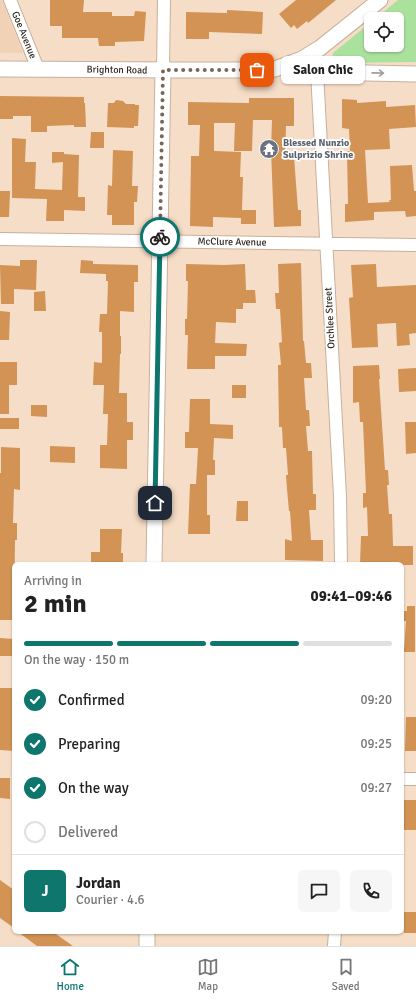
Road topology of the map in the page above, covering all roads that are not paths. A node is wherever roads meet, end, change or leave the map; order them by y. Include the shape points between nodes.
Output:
1 (10, 0) edge
2 (164, 0) edge
3 (380, 0) edge
4 (302, 59) junction
5 (0, 69) edge
6 (38, 69) junction
7 (163, 70) junction
8 (317, 72) junction
9 (416, 74) edge
10 (0, 239) edge
11 (160, 241) junction
12 (326, 244) junction
13 (416, 245) edge
14 (154, 562) edge
15 (341, 562) edge
16 (404, 778) edge
17 (416, 779) edge
18 (147, 934) edge
19 (335, 934) edge
20 (147, 946) edge
21 (150, 946) edge
22 (334, 946) edge

1 - 6 street, Goe Avenue
2 - 7 street
3 - 4 street, Brighton Road via 320,48
4 - 7 street, Brighton Road via 275,69
4 - 8 street
5 - 6 street, Brighton Road
6 - 7 street, Brighton Road
7 - 11 street
8 -> 9 street
8 - 12 street, Orchlee Street
10 - 11 street, McClure Avenue
11 - 12 street, McClure Avenue
11 - 14 street
12 - 13 street, McClure Avenue
12 - 15 street, Orchlee Street via 340,496
16 - 17 street
18 - 20 street
19 - 22 street
20 - 21 street

